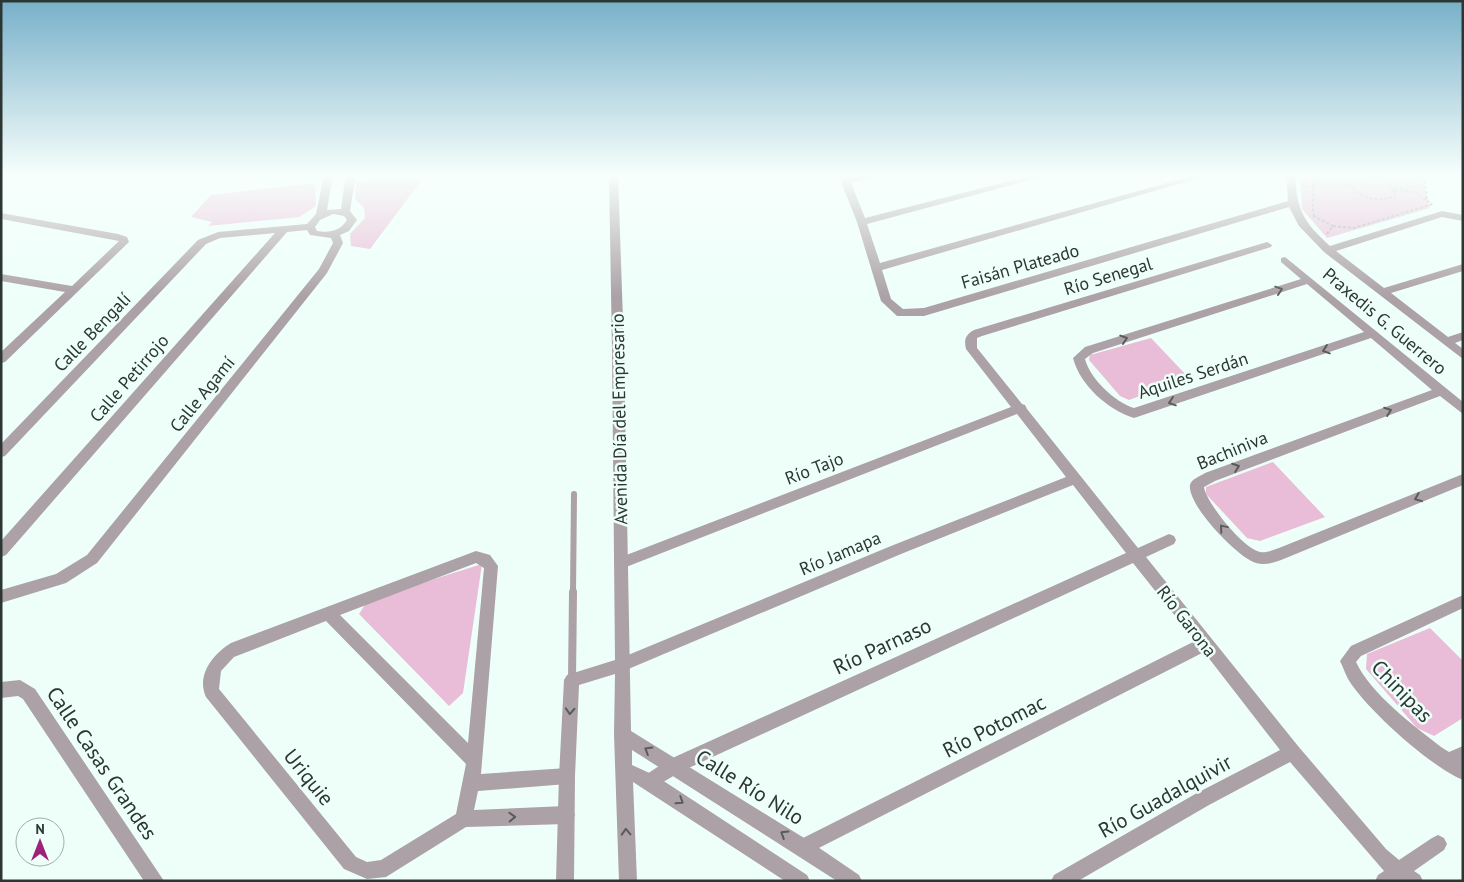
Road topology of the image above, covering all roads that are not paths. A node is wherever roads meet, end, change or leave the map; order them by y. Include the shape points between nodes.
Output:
1 (321, 215) edge
2 (350, 215) edge
3 (614, 215) edge
4 (859, 215) edge
5 (888, 215) edge
6 (1062, 215) edge
7 (1251, 215) edge
8 (1298, 215) edge
9 (1441, 215) edge
10 (1450, 215) edge
11 (1, 216) edge
12 (1463, 218) edge
13 (862, 222) junction
14 (310, 227) junction
15 (284, 229) junction
16 (336, 234) junction
17 (1267, 245) dead end
18 (1324, 246) junction
19 (1285, 260) dead end
20 (1463, 267) edge
21 (875, 268) junction
22 (1, 277) edge
23 (1309, 280) junction
24 (75, 290) junction
25 (1383, 292) junction
26 (1372, 334) junction
27 (1463, 336) edge
28 (1446, 342) junction
29 (972, 349) joint
30 (4, 353) edge
31 (1463, 355) edge
32 (1441, 391) junction
33 (1021, 408) junction
34 (1463, 409) edge
35 (1, 452) edge
36 (1075, 479) junction
37 (1463, 479) edge
38 (574, 494) dead end
39 (1169, 540) dead end
40 (1, 551) edge
41 (1135, 555) junction
42 (621, 563) junction
43 (1, 597) edge
44 (1463, 601) edge
45 (329, 614) junction
46 (1205, 644) junction
47 (621, 665) junction
48 (572, 680) junction
49 (1, 690) edge
50 (622, 734) junction
51 (1292, 752) junction
52 (1463, 754) edge
53 (475, 761) junction
54 (1446, 762) junction
55 (674, 766) junction
56 (623, 768) junction
57 (1463, 772) edge
58 (567, 776) junction
59 (650, 782) junction
60 (472, 783) junction
61 (566, 815) junction
62 (464, 819) junction
63 (1438, 844) dead end
64 (803, 846) junction
65 (1391, 876) edge
66 (155, 881) edge
67 (565, 881) edge
68 (628, 881) edge
69 (801, 881) edge
70 (853, 881) edge
71 (1060, 881) edge
72 (1414, 881) edge

1 - 14 street
2 - 16 street via 350,225
3 - 42 street, Avenida Día del Empresario
4 - 13 street
5 - 13 street
6 - 21 street
7 - 21 street, Faisán Plateado via 924,312 901,313 886,301
8 - 18 street via 1302,225
9 - 18 street
10 - 12 street
11 - 24 street via 123,239 118,249
13 - 21 street
14 - 15 street
14 - 16 street via 314,233 323,236
15 - 35 street, Calle Bengalí via 209,238 202,242
15 - 40 street, Calle Petirrojo
16 - 43 street, Calle Agamí via 338,243 323,271 92,559 81,569
17 - 29 street, Río Senegal via 978,332 972,336
18 - 25 street
19 - 23 street, Praxedis G. Guerrero
20 - 25 street
22 - 24 street
23 - 26 street, Praxedis G. Guerrero
26 -> 23 street, Aquiles Serdán via 1134,413 1117,407 1079,364 1079,358 1089,350
24 - 30 street
25 - 28 street
26 - 32 street, Praxedis G. Guerrero
27 - 28 street
28 - 31 street
29 - 33 street, Río Garona
32 - 34 street, Praxedis G. Guerrero
37 -> 32 street, Bachiniva via 1281,554 1259,558 1237,544 1204,505 1196,490 1197,485 1210,477
33 - 36 street, Río Garona
33 - 42 street, Río Tajo
36 - 41 street, Río Garona
36 - 47 street, Río Jamapa
38 - 48 lane
39 - 41 street, Río Parnaso
41 - 46 street, Río Garona
41 - 55 street, Río Parnaso
42 - 47 street, Avenida Día del Empresario
44 - 54 street, Chinipas via 1356,651 1348,661 1358,681 1417,739
45 - 53 street
45 - 53 street, Uriquie via 464,560 485,559 491,566
45 - 62 street, Uriquie via 225,654 214,666 211,692 350,863 360,870 372,872 386,868
46 - 51 street, Río Garona
46 - 64 street, Río Potomac
47 - 48 street
47 - 50 street, Avenida Día del Empresario
48 -> 58 street
49 - 66 street, Calle Casas Grandes via 20,688 29,694
55 -> 50 street, Calle Río Nilo
50 - 56 street, Avenida Día del Empresario
51 - 65 street, Río Garona via 1368,841
51 - 71 street, Río Guadalquivir
52 - 54 street
53 - 60 street, Uriquie
54 - 57 street, Chinipas
55 - 59 street, Río Parnaso
64 -> 55 street, Calle Río Nilo
56 - 59 street
68 -> 56 street, Avenida Día del Empresario
58 - 60 street
58 - 61 street
59 -> 69 street
60 - 62 street, Uriquie
62 -> 61 street
61 - 67 street
63 - 65 street
64 - 70 street, Calle Río Nilo
65 - 72 street, Río Garona

